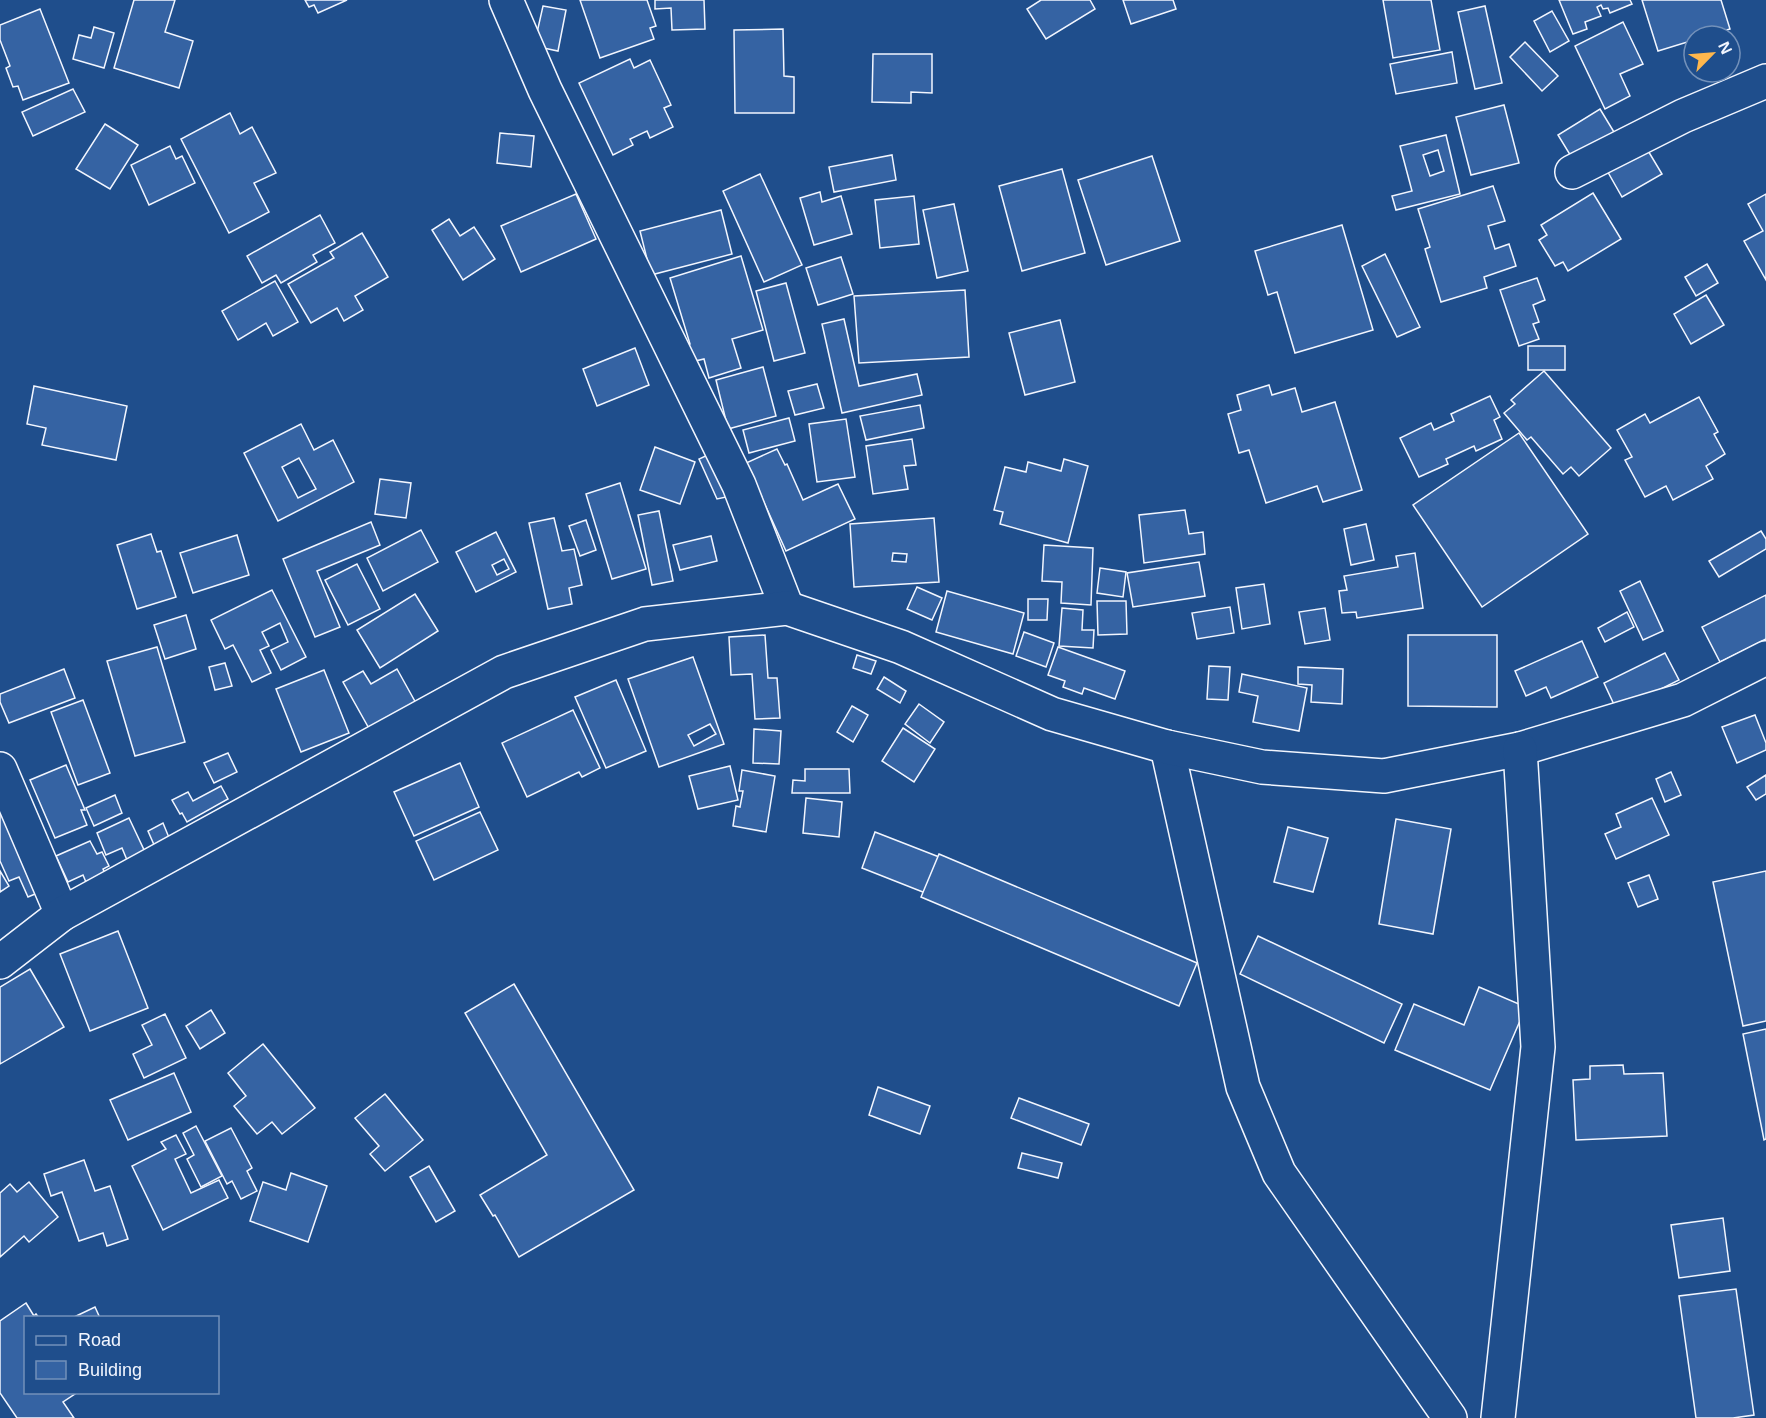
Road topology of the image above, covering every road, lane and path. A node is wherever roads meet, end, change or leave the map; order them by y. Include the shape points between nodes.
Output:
1 (506, 0) edge
2 (1766, 81) edge
3 (1572, 172) dead end
4 (787, 609) junction
5 (1766, 658) edge
6 (1167, 747) junction
7 (1520, 749) junction
8 (0, 769) edge
9 (62, 914) junction
10 (0, 962) edge
11 (1450, 1418) edge
12 (1498, 1418) edge

1 - 4 street via 545,90 739,485
2 - 3 street via 1683,116
4 - 6 street via 901,647 1052,714
4 - 9 street via 645,624 504,672
5 - 7 street via 1683,700
6 - 7 street via 1262,767 1384,776
6 - 11 street via 1247,1098 1279,1173
7 - 12 street via 1538,1047
8 - 9 street
9 - 10 street

